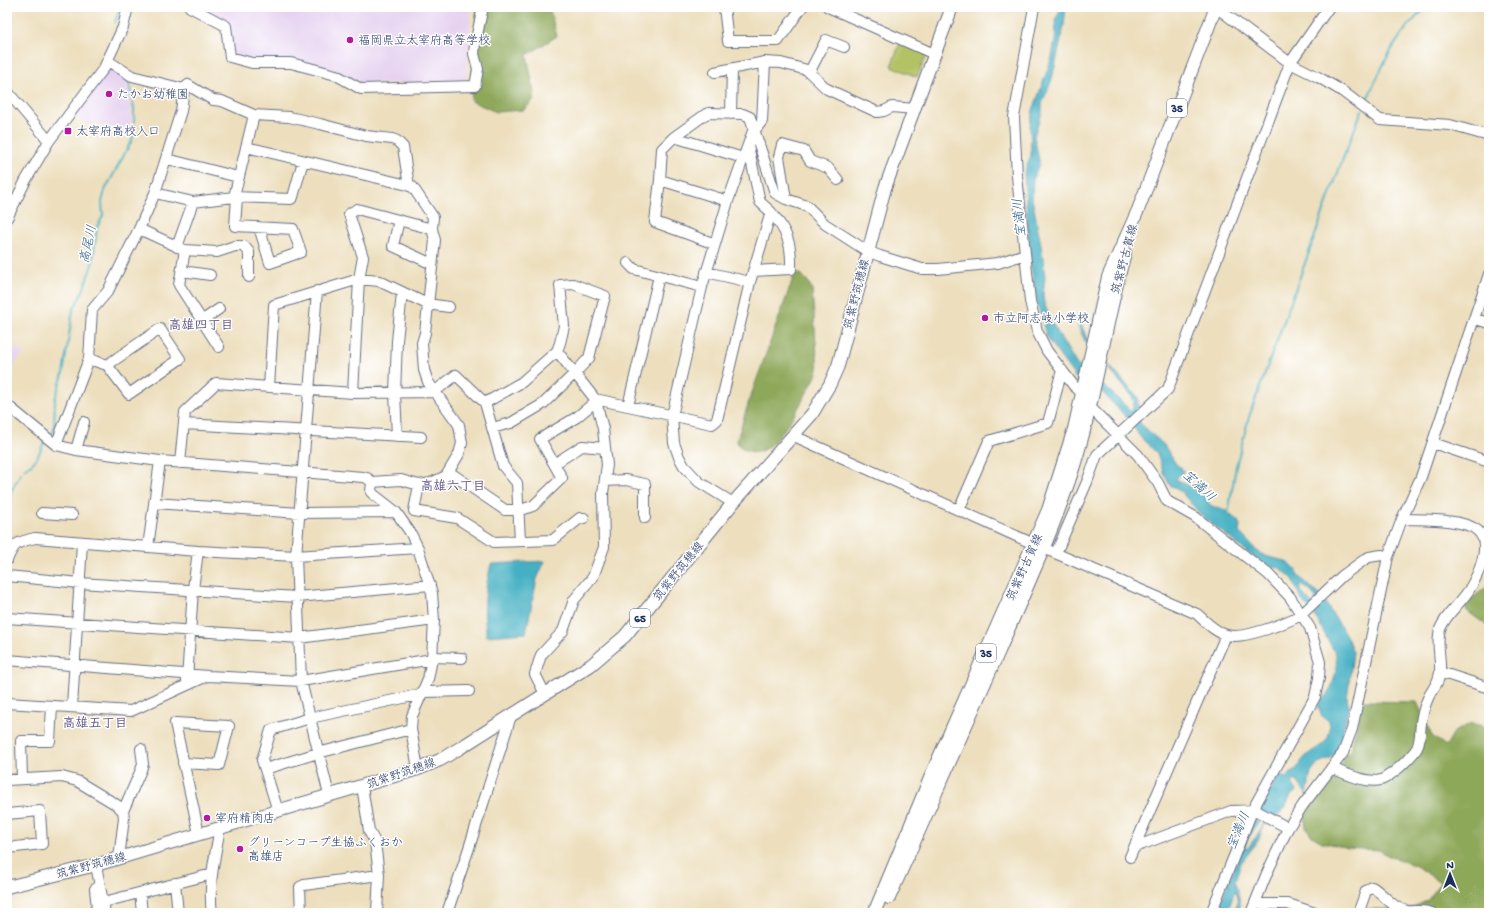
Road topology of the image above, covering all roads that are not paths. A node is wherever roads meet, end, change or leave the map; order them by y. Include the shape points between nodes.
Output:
1 (128, 7) edge
2 (190, 7) edge
3 (483, 7) edge
4 (724, 7) edge
5 (802, 7) edge
6 (828, 7) edge
7 (952, 7) edge
8 (1034, 7) edge
9 (1216, 7) edge
10 (1329, 7) edge
11 (844, 47) dead end
12 (934, 54) junction
13 (108, 61) junction
14 (765, 62) junction
15 (1290, 64) junction
16 (732, 69) junction
17 (810, 71) junction
18 (715, 72) dead end
19 (184, 89) junction
20 (7, 91) edge
21 (914, 109) junction
22 (731, 114) junction
23 (254, 115) junction
24 (755, 129) junction
25 (1489, 136) edge
26 (674, 137) junction
27 (49, 141) junction
28 (748, 145) junction
29 (246, 147) junction
30 (743, 158) junction
31 (167, 159) junction
32 (303, 161) junction
33 (238, 177) junction
34 (660, 180) junction
35 (838, 180) dead end
36 (409, 186) junction
37 (155, 193) junction
38 (236, 197) junction
39 (786, 199) junction
40 (728, 201) junction
41 (193, 202) junction
42 (771, 212) junction
43 (7, 218) edge
44 (399, 220) junction
45 (259, 227) junction
46 (139, 229) junction
47 (432, 229) junction
48 (714, 244) junction
49 (181, 248) junction
50 (867, 251) junction
51 (1025, 254) junction
52 (628, 263) dead end
53 (432, 264) junction
54 (182, 271) junction
55 (753, 271) junction
56 (706, 272) junction
57 (1489, 274) edge
58 (210, 275) dead end
59 (659, 276) junction
60 (249, 277) dead end
61 (359, 278) junction
62 (750, 282) junction
63 (702, 287) junction
64 (317, 291) junction
65 (402, 293) junction
66 (427, 304) junction
67 (449, 307) dead end
68 (219, 310) dead end
69 (1475, 318) junction
70 (203, 320) junction
71 (1489, 323) edge
72 (219, 347) dead end
73 (557, 351) junction
74 (89, 358) junction
75 (107, 365) junction
76 (1062, 370) junction
77 (575, 373) junction
78 (269, 387) junction
79 (310, 390) junction
80 (1086, 391) junction
81 (434, 392) junction
82 (353, 393) junction
83 (395, 393) junction
84 (596, 400) junction
85 (485, 403) junction
86 (7, 405) edge
87 (628, 406) junction
88 (1090, 407) junction
89 (672, 416) junction
90 (84, 422) dead end
91 (184, 424) junction
92 (492, 428) junction
93 (307, 431) junction
94 (1120, 434) junction
95 (397, 436) junction
96 (794, 436) junction
97 (421, 437) dead end
98 (1433, 443) junction
99 (56, 445) junction
100 (605, 448) junction
101 (76, 450) junction
102 (160, 461) junction
103 (1489, 462) edge
104 (180, 463) junction
105 (554, 464) junction
106 (449, 472) junction
107 (303, 473) junction
108 (605, 481) junction
109 (372, 482) junction
110 (419, 485) junction
111 (154, 503) junction
112 (733, 503) junction
113 (520, 510) junction
114 (959, 510) junction
115 (42, 512) dead end
116 (396, 512) junction
117 (300, 513) junction
118 (72, 515) dead end
119 (413, 516) dead end
120 (584, 518) dead end
121 (645, 518) dead end
122 (1402, 519) junction
123 (410, 532) junction
124 (520, 541) junction
125 (82, 542) junction
126 (1039, 546) junction
127 (148, 547) junction
128 (418, 548) junction
129 (198, 551) junction
130 (1056, 552) junction
131 (296, 556) junction
132 (1388, 557) junction
133 (7, 560) edge
134 (7, 576) edge
135 (80, 583) junction
136 (430, 585) junction
137 (194, 589) junction
138 (297, 597) junction
139 (1302, 613) junction
140 (7, 618) edge
141 (434, 620) junction
142 (77, 623) junction
143 (191, 630) junction
144 (1226, 635) junction
145 (299, 638) junction
146 (432, 658) junction
147 (462, 658) dead end
148 (7, 660) edge
149 (74, 666) junction
150 (1440, 672) junction
151 (188, 674) junction
152 (208, 676) junction
153 (301, 681) junction
154 (187, 685) junction
155 (1489, 688) edge
156 (469, 691) dead end
157 (422, 693) junction
158 (545, 694) junction
159 (7, 703) edge
160 (52, 706) junction
161 (72, 707) junction
162 (511, 716) junction
163 (310, 718) junction
164 (411, 729) junction
165 (141, 749) dead end
166 (318, 753) junction
167 (183, 763) junction
168 (1331, 768) junction
169 (265, 769) junction
170 (418, 769) junction
171 (22, 779) junction
172 (7, 780) edge
173 (362, 786) junction
174 (329, 796) junction
175 (1254, 810) junction
176 (124, 811) junction
177 (278, 811) junction
178 (7, 814) edge
179 (1287, 827) junction
180 (220, 828) junction
181 (199, 834) junction
182 (1135, 847) junction
183 (7, 848) edge
184 (1130, 857) dead end
185 (119, 858) junction
186 (96, 868) junction
187 (212, 874) junction
188 (379, 875) junction
189 (175, 883) junction
190 (7, 887) edge
191 (140, 893) junction
192 (104, 902) junction
193 (1256, 902) junction
194 (92, 913) edge
195 (105, 913) edge
196 (142, 913) edge
197 (178, 913) edge
198 (212, 913) edge
199 (301, 913) edge
200 (377, 913) edge
201 (447, 913) edge
202 (874, 913) edge
203 (882, 913) edge
204 (1211, 913) edge
205 (1252, 913) edge
206 (1315, 913) edge
207 (1357, 913) edge
208 (1432, 913) edge

1 - 13 street via 123,27
2 - 3 street via 226,26 230,57 252,63 291,63 336,75 361,89 475,86 478,69 474,54 475,44
4 - 5 street via 728,41 778,41
6 - 12 street
7 - 12 main road, 筑紫野筑穂線 / 65
8 - 51 street via 1014,117
9 - 15 street
9 - 80 main road, 筑紫野古賀線 / 35 via 1138,210 1108,277 1098,345
10 - 15 street
11 - 17 street via 826,40
12 - 21 main road, 筑紫野筑穂線 / 65
13 - 19 street via 132,76
13 - 27 street
14 - 16 street
14 - 17 street via 781,63
14 - 24 street via 762,121
15 - 25 street via 1342,91 1380,120 1450,126
15 - 94 street via 1168,389
16 - 18 street
16 - 22 street
17 - 21 street via 827,89 877,112 892,107
19 - 23 street via 188,85 213,100 222,101
19 - 31 street via 181,111
20 - 27 street
21 - 50 main road, 筑紫野筑穂線 / 65 via 885,188
22 - 24 street via 747,115
22 - 26 street via 706,114
23 - 29 street
23 - 36 street via 288,117 397,141 403,147
24 - 28 street
24 - 39 street via 775,193
26 - 30 street
26 - 34 street via 662,149
27 - 43 street
28 - 30 street
28 - 42 street via 760,202
29 - 32 street
29 - 33 street
30 - 40 street
31 - 33 street
31 - 37 street
32 - 36 street
32 - 38 street via 291,199
33 - 38 street
34 - 40 street
34 - 48 street via 655,222
35 - 39 street via 828,168 810,161 804,151 782,145 779,157
36 - 47 street via 412,186 433,217
37 - 41 street
37 - 46 street
38 - 41 street
38 - 45 street via 235,226
39 - 50 street via 807,206 825,224
40 - 48 street
41 - 49 street
42 - 55 street
42 - 55 street via 782,224 788,238 792,253 791,269
44 - 47 street
44 - 53 street via 393,246
44 - 61 street via 357,209 349,214 363,257
45 - 45 street via 293,229 301,252 270,262
46 - 49 street
46 - 74 street via 108,291 92,310
47 - 53 street via 435,240
48 - 56 street
49 - 54 street
49 - 60 street via 217,252 234,246 244,246 249,252
50 - 51 street via 922,269 998,262
50 - 96 main road, 筑紫野筑穂線 / 65 via 838,366 812,414
51 - 76 street via 1030,301 1037,331 1047,351
52 - 59 street via 634,269
53 - 66 street
54 - 58 street
54 - 70 street via 179,286
55 - 62 street
56 - 62 street
56 - 63 street
57 - 69 street
59 - 63 street
59 - 87 street
61 - 64 street
61 - 65 street via 379,282
61 - 82 street
62 - 89 street via 717,420 712,424
63 - 89 street
64 - 78 street via 274,305
64 - 79 street
65 - 66 street
65 - 83 street
66 - 67 street
66 - 81 street via 422,361 426,379
68 - 70 street
69 - 71 street
69 - 98 street
70 - 72 street
73 - 77 street
73 - 77 street via 564,326 560,285 573,284 605,296 589,358
73 - 85 street via 522,382
74 - 75 street
74 - 99 street
75 - 75 street via 129,394 180,359 160,329
76 - 80 street via 1074,386
76 - 114 street via 1048,423 989,441
77 - 84 street
77 - 92 street via 543,404 511,423
78 - 79 street
78 - 91 street via 216,383 185,412
79 - 82 street
79 - 93 street
80 - 88 main road, 筑紫野古賀線 / 35
80 - 126 main road, 筑紫野古賀線 / 35
81 - 83 street
81 - 85 street via 456,375
81 - 106 street via 459,425 462,437 459,454
82 - 83 street
83 - 95 street
84 - 87 street
84 - 100 street
84 - 105 street via 577,418 540,439
85 - 92 street
86 - 99 street
87 - 89 street
88 - 94 street
88 - 126 main road, 筑紫野古賀線 / 35 via 1070,477
89 - 112 street via 674,443 684,466 699,482
90 - 101 street
91 - 93 street
91 - 104 street
92 - 113 street via 503,466 517,483
93 - 95 street
93 - 107 street
94 - 130 street via 1096,455
94 - 139 street via 1158,483 1167,500 1195,517 1268,574
95 - 97 street
96 - 112 main road, 筑紫野筑穂線 / 65
96 - 114 street
98 - 103 street
98 - 122 street
99 - 101 street
100 - 105 street via 582,446
100 - 108 street
101 - 102 street
102 - 104 street
102 - 111 street
104 - 107 street
105 - 113 street via 562,478 533,506
106 - 110 street via 436,482
106 - 113 street via 504,510
107 - 109 street via 363,477
107 - 117 street
108 - 121 street via 626,480 645,484
108 - 158 street via 604,547 593,577 574,600 563,631 541,655 535,674
109 - 110 street via 400,480
109 - 116 street via 371,492
110 - 124 street via 414,511 457,518 494,542
111 - 117 street
111 - 127 street
112 - 158 main road, 筑紫野筑穂線 / 65 via 625,636 592,665
113 - 124 street
114 - 126 street
115 - 118 street
116 - 117 street
116 - 123 street
117 - 131 street
119 - 123 street
120 - 124 street via 580,518 554,540
122 - 132 street
122 - 150 street via 1454,521 1471,526 1479,532 1483,541 1484,553 1478,573 1440,630
123 - 128 street
125 - 127 street
125 - 133 street via 35,538 22,541 12,547
125 - 135 street
126 - 130 street
126 - 202 main road, 筑紫野古賀線 / 35 via 933,771
126 - 203 main road, 筑紫野古賀線 / 35
127 - 129 street
128 - 131 street
128 - 136 street
129 - 131 street
129 - 137 street
130 - 144 street via 1197,614
131 - 138 street
132 - 139 street via 1369,557 1342,576
132 - 168 street via 1352,729 1343,753
134 - 135 street
135 - 137 street
135 - 142 street
136 - 138 street
136 - 141 street
137 - 138 street
137 - 143 street
138 - 145 street
139 - 144 street via 1251,634
139 - 175 street via 1310,628 1320,662 1316,697
140 - 142 street
141 - 145 street
141 - 146 street
142 - 143 street
142 - 149 street
143 - 145 street
143 - 151 street
144 - 182 street
145 - 153 street
146 - 147 street
146 - 153 street
146 - 157 street via 428,680
148 - 149 street
149 - 151 street
149 - 161 street
150 - 155 street
150 - 168 street via 1423,712 1416,749 1394,772 1380,780 1366,780
151 - 152 street
151 - 154 street
152 - 153 street
152 - 154 street
153 - 163 street
154 - 161 street via 131,711
156 - 157 street
157 - 163 street
157 - 164 street via 413,712
158 - 162 main road, 筑紫野筑穂線 / 65
159 - 160 street
160 - 161 street
160 - 171 street via 50,741 21,741
162 - 170 main road, 筑紫野筑穂線 / 65 via 440,760
162 - 201 street
163 - 166 street
163 - 169 street via 271,730 262,760
164 - 166 street
164 - 170 street
165 - 176 street via 142,770
166 - 169 street
166 - 174 street
167 - 167 street via 175,723 229,726 219,765
167 - 181 street
168 - 179 street
169 - 177 street
170 - 173 main road, 筑紫野筑穂線 / 65
171 - 172 street
171 - 176 street via 62,777 77,781
173 - 174 main road, 筑紫野筑穂線 / 65
173 - 188 street via 369,831 375,842
174 - 177 main road, 筑紫野筑穂線 / 65
175 - 179 street
175 - 182 street via 1231,811
175 - 204 street
176 - 185 street
177 - 180 main road, 筑紫野筑穂線 / 65
178 - 183 street via 40,812 42,844
179 - 193 street
180 - 181 main road, 筑紫野筑穂線 / 65
180 - 187 street
181 - 185 main road, 筑紫野筑穂線 / 65
182 - 184 street
185 - 186 main road, 筑紫野筑穂線 / 65
186 - 190 main road, 筑紫野筑穂線 / 65
186 - 192 street
186 - 194 street via 97,908
187 - 189 street
187 - 198 street
188 - 199 street via 304,885 300,887
188 - 200 street
189 - 191 street
189 - 197 street
191 - 192 street
191 - 196 street
192 - 195 street
193 - 205 street
193 - 206 street via 1288,904
207 - 208 street via 1366,891 1372,887 1390,903 1406,911 1425,910

